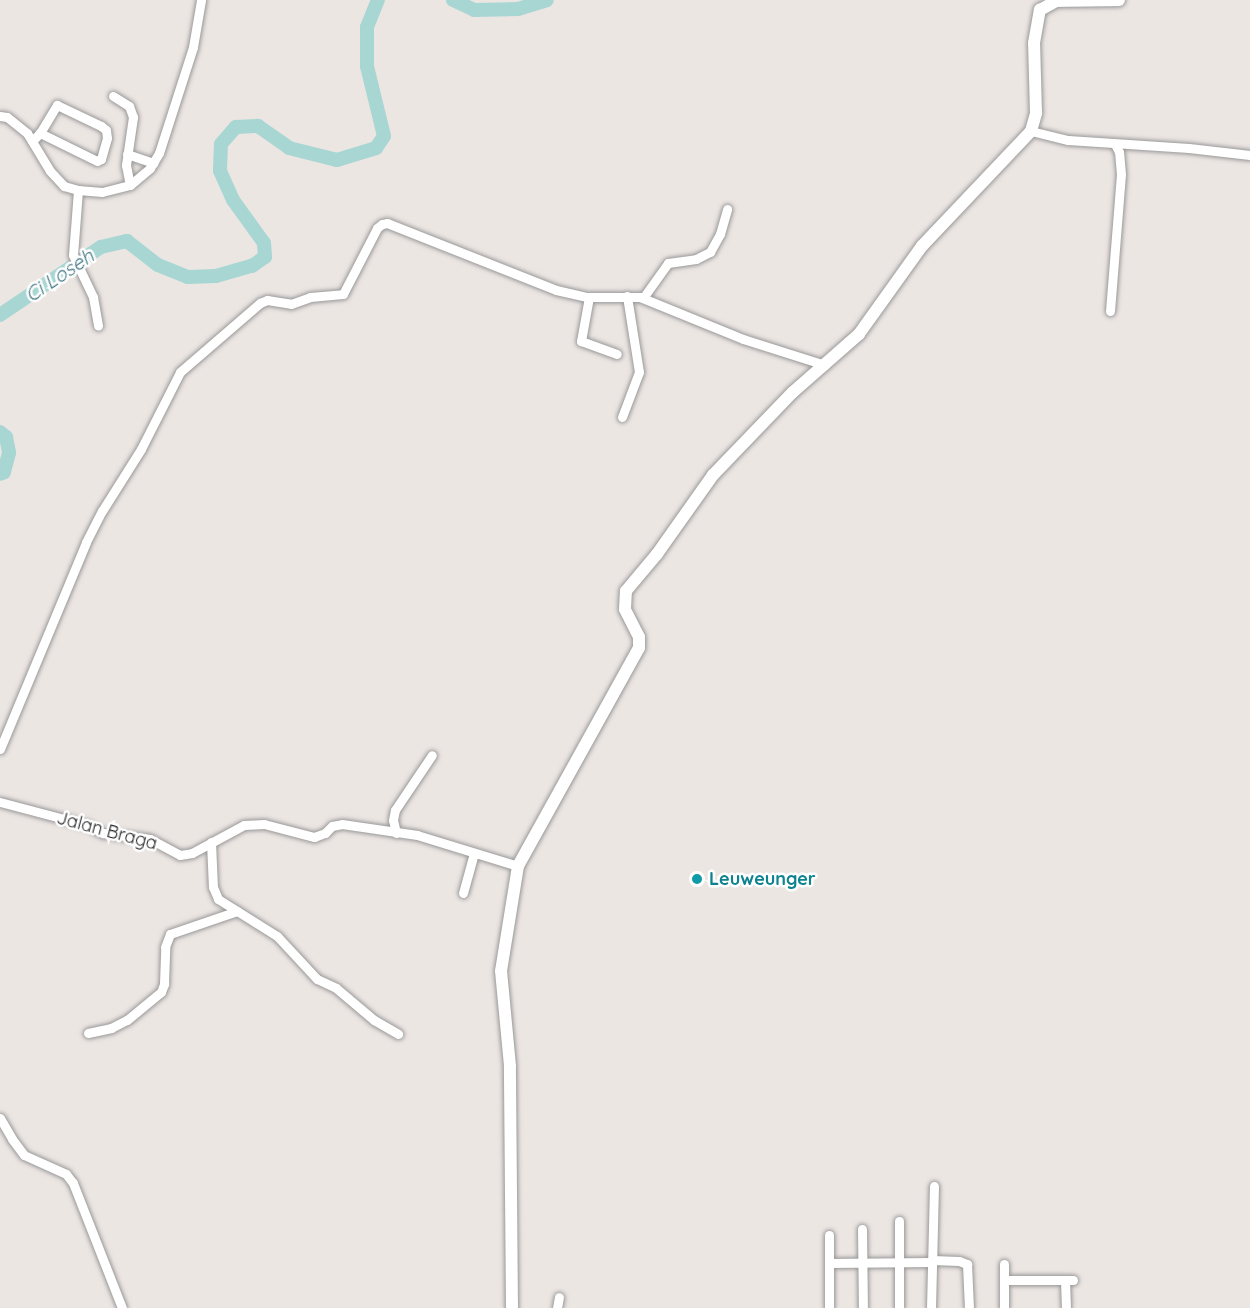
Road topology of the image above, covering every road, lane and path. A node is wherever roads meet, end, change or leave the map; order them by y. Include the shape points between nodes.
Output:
1 (201, 0) edge
2 (1119, 0) edge
3 (113, 96) dead end
4 (0, 116) edge
5 (1031, 131) junction
6 (40, 133) junction
7 (32, 141) junction
8 (1115, 144) junction
9 (127, 154) junction
10 (1250, 155) edge
11 (153, 163) junction
12 (130, 185) junction
13 (78, 190) junction
14 (727, 209) dead end
15 (590, 297) junction
16 (636, 297) junction
17 (1110, 311) dead end
18 (98, 326) dead end
19 (617, 354) dead end
20 (825, 365) junction
21 (622, 417) dead end
22 (0, 749) edge
23 (432, 755) dead end
24 (0, 802) edge
25 (396, 833) junction
26 (212, 842) junction
27 (474, 853) junction
28 (518, 866) junction
29 (463, 893) dead end
30 (237, 912) junction
31 (88, 1033) dead end
32 (398, 1034) dead end
33 (0, 1118) edge
34 (934, 1186) dead end
35 (899, 1221) dead end
36 (862, 1229) dead end
37 (829, 1235) dead end
38 (932, 1261) junction
39 (829, 1263) junction
40 (899, 1263) junction
41 (862, 1264) junction
42 (1004, 1264) dead end
43 (1004, 1280) junction
44 (559, 1297) dead end
45 (122, 1308) edge
46 (512, 1308) edge
47 (557, 1308) edge
48 (829, 1308) edge
49 (863, 1308) edge
50 (899, 1308) edge
51 (932, 1308) edge
52 (969, 1308) edge
53 (1004, 1308) edge
54 (1066, 1308) edge

1 - 11 street via 193,47 166,135
2 - 5 street via 1056,1 1040,10 1034,43 1036,113
3 - 9 street via 129,106 133,117
4 - 7 street via 16,123
5 - 8 street via 1068,140
5 - 20 street via 922,246 859,334
6 - 6 street via 55,106 60,105 106,130 107,138 97,161
6 - 7 street
7 - 13 street via 64,186
8 - 10 street
8 - 17 street via 1121,174
9 - 11 street
9 - 12 street
11 - 12 street
12 - 13 street via 102,192
13 - 18 street via 75,262 93,297
14 - 16 street via 710,252 696,259 668,263
15 - 16 street
15 - 19 street via 581,341
15 - 22 street via 556,290 387,223 377,228 343,294 310,297 291,304 267,300 254,307 180,372 173,383 141,449 86,542
16 - 20 street via 743,339
16 - 21 street via 639,372
20 - 28 street via 793,392 713,475 626,591 625,609 639,637 639,648
23 - 25 street via 395,810
24 - 26 street, Jalan Braga via 103,832 150,839 180,855
25 - 26 street, Jalan Braga via 342,824 314,837 255,824 233,829
25 - 27 street, Jalan Braga via 417,835
26 - 30 street via 215,894
27 - 28 street, Jalan Braga
27 - 29 street
28 - 46 street via 501,971 510,1066
30 - 31 street via 170,934 165,947 163,990 127,1020
30 - 32 street via 277,936 317,979 336,988 374,1020
33 - 45 street via 24,1155 70,1178
34 - 38 street
35 - 40 street
36 - 41 street
37 - 39 street
38 - 40 street
38 - 51 street
38 - 52 street via 967,1264
39 - 41 street
39 - 48 street
40 - 41 street
40 - 50 street
41 - 49 street
42 - 43 street
43 - 53 street
43 - 54 street via 1069,1280
44 - 47 street

